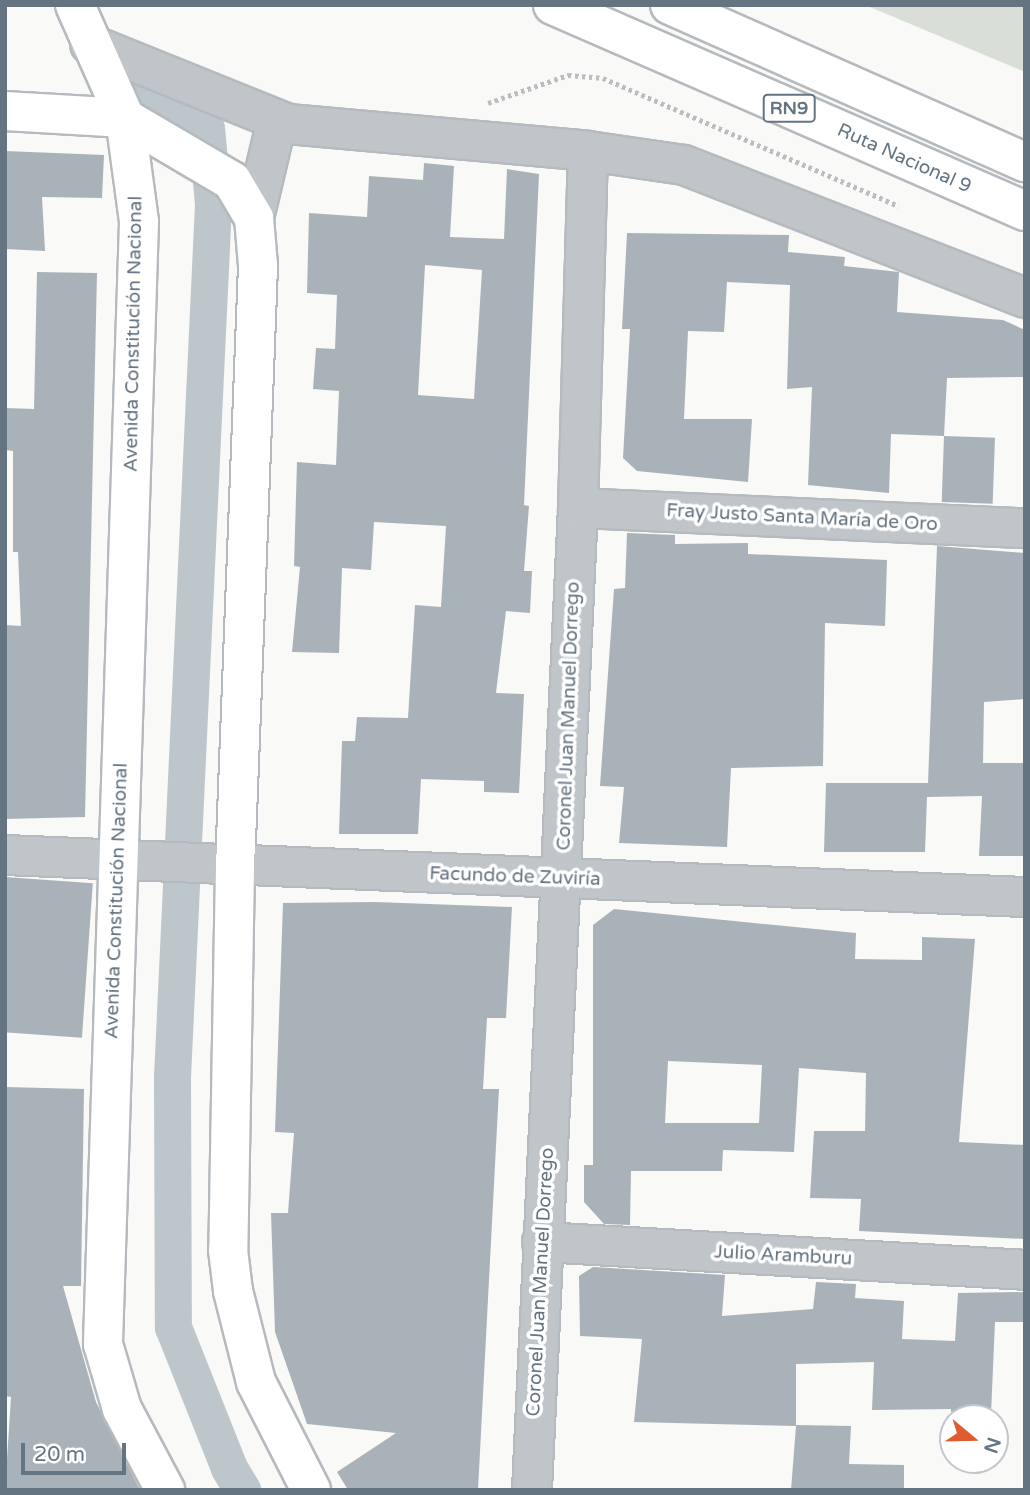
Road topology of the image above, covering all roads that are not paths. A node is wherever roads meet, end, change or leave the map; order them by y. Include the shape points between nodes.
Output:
1 (75, 5) edge
2 (552, 5) edge
3 (670, 5) edge
4 (90, 44) junction
5 (5, 111) edge
6 (125, 118) junction
7 (277, 121) junction
8 (588, 151) junction
9 (1025, 162) edge
10 (1025, 212) edge
11 (254, 218) junction
12 (1025, 298) edge
13 (578, 509) junction
14 (1025, 528) edge
15 (5, 855) edge
16 (133, 862) junction
17 (221, 866) junction
18 (562, 878) junction
19 (1025, 897) edge
20 (542, 1242) junction
21 (1025, 1270) edge
22 (165, 1490) edge
23 (311, 1490) edge
24 (532, 1490) edge

1 - 4 main road, Avenida Constitución Nacional
2 - 10 main road, Ruta Nacional 9 / RN9
3 - 9 main road, RN9
4 - 6 main road, Avenida Constitución Nacional
4 - 7 street
5 - 6 main road
6 - 11 main road via 232,181
6 - 16 main road, Avenida Constitución Nacional via 139,222
7 - 8 street
7 - 11 street
8 - 12 street via 684,165
8 - 13 street, Coronel Juan Manuel Dorrego
11 - 17 main road via 258,266
13 - 14 street, Fray Justo Santa María de Oro
13 - 18 street, Coronel Juan Manuel Dorrego
15 - 16 street, Facundo de Zuviría
16 - 17 street, Facundo de Zuviría
16 - 22 main road, Avenida Constitución Nacional via 103,1344 122,1409
17 - 18 street, Facundo de Zuviría
17 - 23 main road via 228,1250 233,1291 256,1382
18 - 19 street, Facundo de Zuviría
18 - 20 street, Coronel Juan Manuel Dorrego
20 - 21 street, Julio Aramburu
20 - 24 street, Coronel Juan Manuel Dorrego

